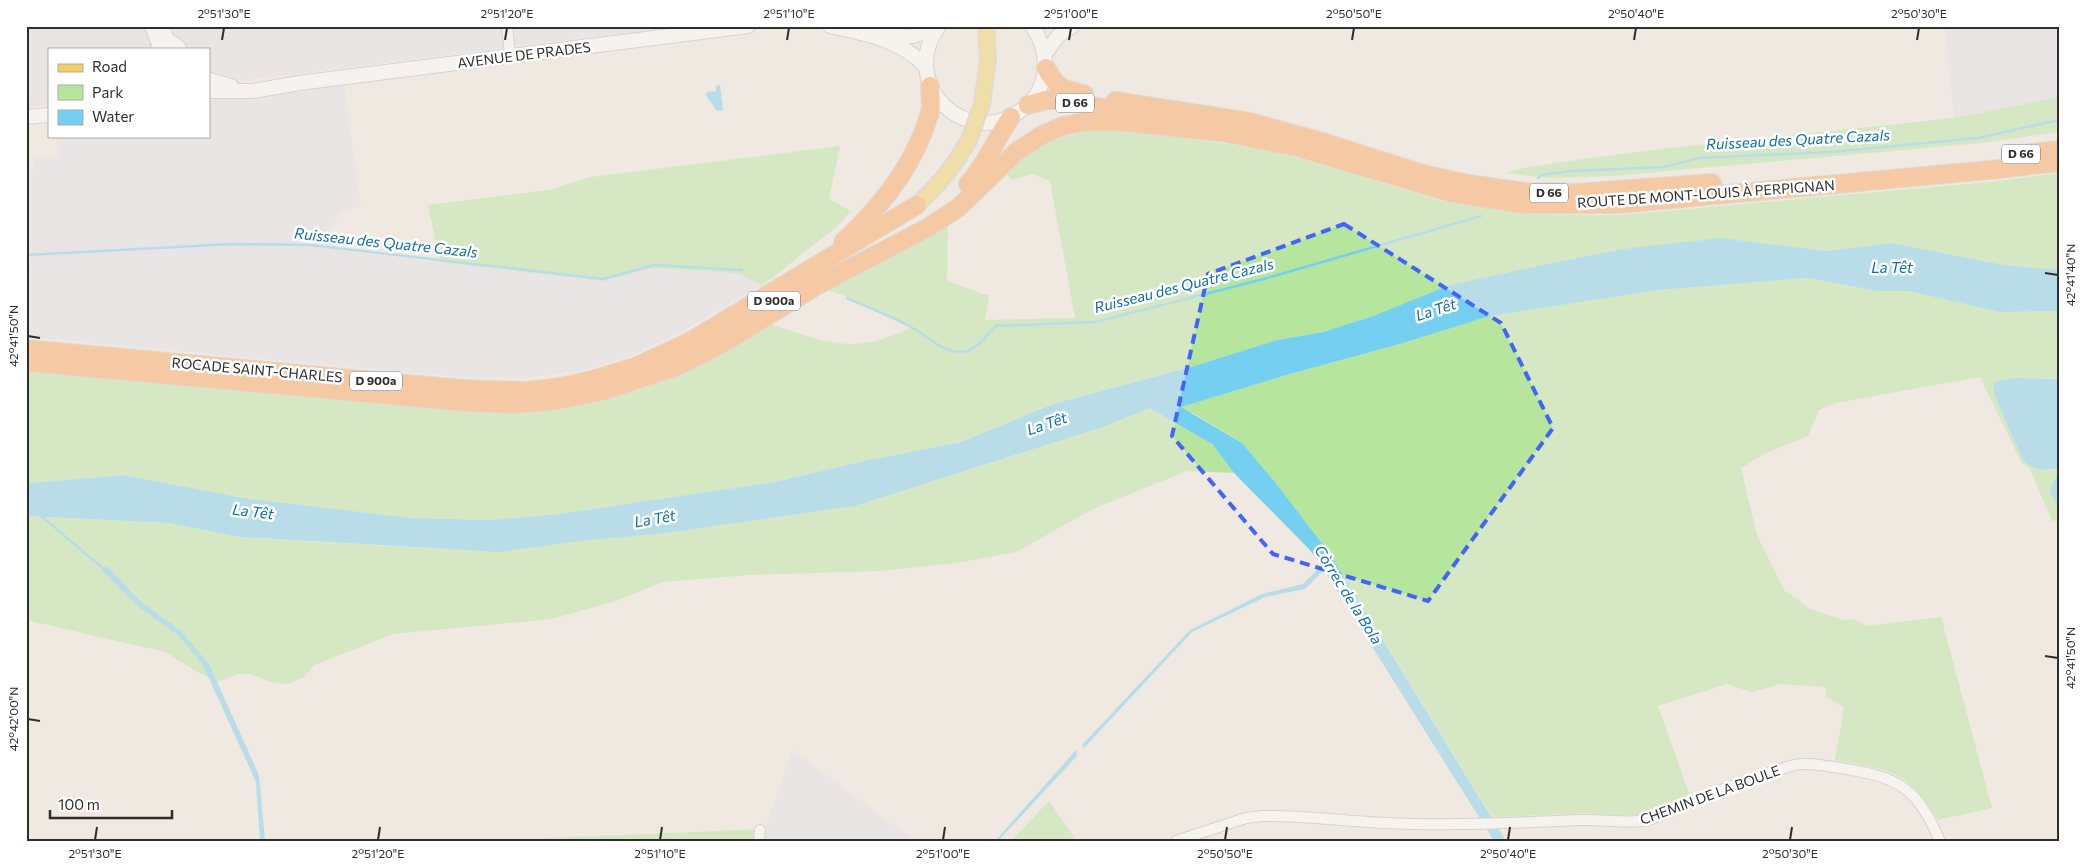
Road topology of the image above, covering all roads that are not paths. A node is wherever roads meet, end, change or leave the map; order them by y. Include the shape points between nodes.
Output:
1 (152, 26) edge
2 (160, 26) edge
3 (507, 26) edge
4 (748, 26) edge
5 (830, 26) edge
6 (875, 26) edge
7 (1032, 26) edge
8 (1072, 26) edge
9 (938, 27) edge
10 (987, 27) edge
11 (158, 48) edge
12 (179, 48) edge
13 (510, 56) junction
14 (1045, 61) junction
15 (926, 66) junction
16 (210, 80) edge
17 (299, 83) junction
18 (930, 86) junction
19 (210, 91) edge
20 (1028, 105) junction
21 (1123, 107) junction
22 (48, 115) edge
23 (26, 117) edge
24 (1011, 117) junction
25 (1291, 146) junction
26 (2059, 150) edge
27 (2059, 162) edge
28 (917, 205) junction
29 (714, 327) junction
30 (26, 349) edge
31 (26, 362) edge
32 (678, 366) junction
33 (624, 384) junction
34 (1176, 841) edge
35 (1940, 841) edge

1 - 11 main road
2 - 12 main road via 168,40
3 - 13 street
4 - 13 main road, AVENUE DE PRADES
5 - 15 main road via 905,48
6 - 9 main road via 897,36 911,38
7 - 14 main road via 1040,37
8 - 14 main road via 1058,36
9 - 15 main road via 931,39
10 - 28 main road, D 900a, bridge via 988,60 982,104 970,140 932,192
13 - 17 main road, AVENUE DE PRADES
14 - 20 main road via 1042,83
14 - 21 highway, D 66 via 1053,81 1061,88
15 - 18 main road
16 - 17 main road, AVENUE DE PRADES via 234,87
17 - 19 main road, AVENUE DE PRADES via 253,91
18 - 24 main road via 948,109 964,119 993,123
18 - 29 highway via 930,110 923,132 884,199 865,221 839,246
20 - 21 highway, D 66 via 1062,100
20 - 24 main road
21 - 25 highway, ROUTE DE MONT-LOUIS À PERPIGNAN / D 66 via 1259,135
21 - 26 highway, ROUTE DE MONT-LOUIS À PERPIGNAN / D 66 via 1250,122 1423,174 1526,192 1614,191
22 - 23 main road
24 - 32 highway via 999,133 981,171 943,207 854,256
25 - 27 highway, ROUTE DE MONT-LOUIS À PERPIGNAN / D 66 via 1452,193 1531,204 1618,204
25 - 32 highway via 1227,133 1115,121 1063,126 1016,152 958,208 927,228 816,286 725,342
28 - 29 highway, D 900a
28 - 33 highway, D 900a via 900,222 749,318 666,366
29 - 30 highway, ROCADE SAINT-CHARLES / D 900a via 635,367 588,382 528,391 463,389
31 - 33 highway, ROCADE SAINT-CHARLES / D 900a via 512,404 553,401
32 - 33 highway
34 - 35 street, CHEMIN DE LA BOULE via 1246,818 1262,816 1473,825 1590,820 1637,822 1748,780 1806,764 1889,778 1919,802

